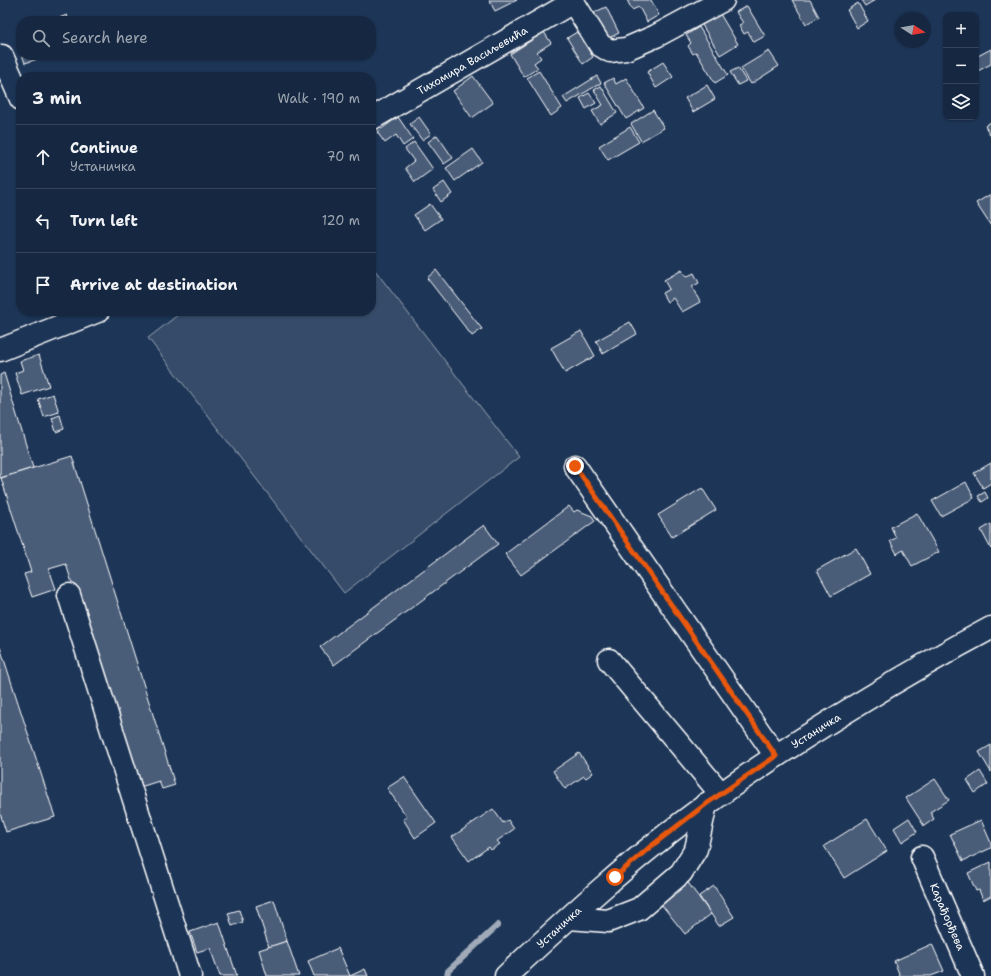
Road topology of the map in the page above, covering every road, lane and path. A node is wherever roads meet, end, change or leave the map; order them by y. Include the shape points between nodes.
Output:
1 (723, 0) edge
2 (572, 1) edge
3 (2, 56) dead end
4 (16, 88) edge
5 (376, 116) edge
6 (85, 316) edge
7 (0, 350) edge
8 (575, 466) dead end
9 (69, 595) dead end
10 (991, 628) edge
11 (608, 660) dead end
12 (776, 756) junction
13 (713, 799) junction
14 (922, 857) dead end
15 (569, 918) junction
16 (190, 976) edge
17 (506, 976) edge
18 (972, 976) edge

1 - 2 street, Тихомира Васиљевића via 656,36 626,49 610,51 600,45
2 - 5 street, Тихомира Васиљевића
3 - 4 street
6 - 7 street
8 - 12 street
9 - 16 street
10 - 12 street, Устаничка via 879,692
11 - 13 street
12 - 13 street, Устаничка
13 - 15 street, Устаничка via 650,847
13 - 15 street via 696,849 681,873 639,909 608,921
14 - 18 street, Карађорђева
15 - 17 street, Устаничка

